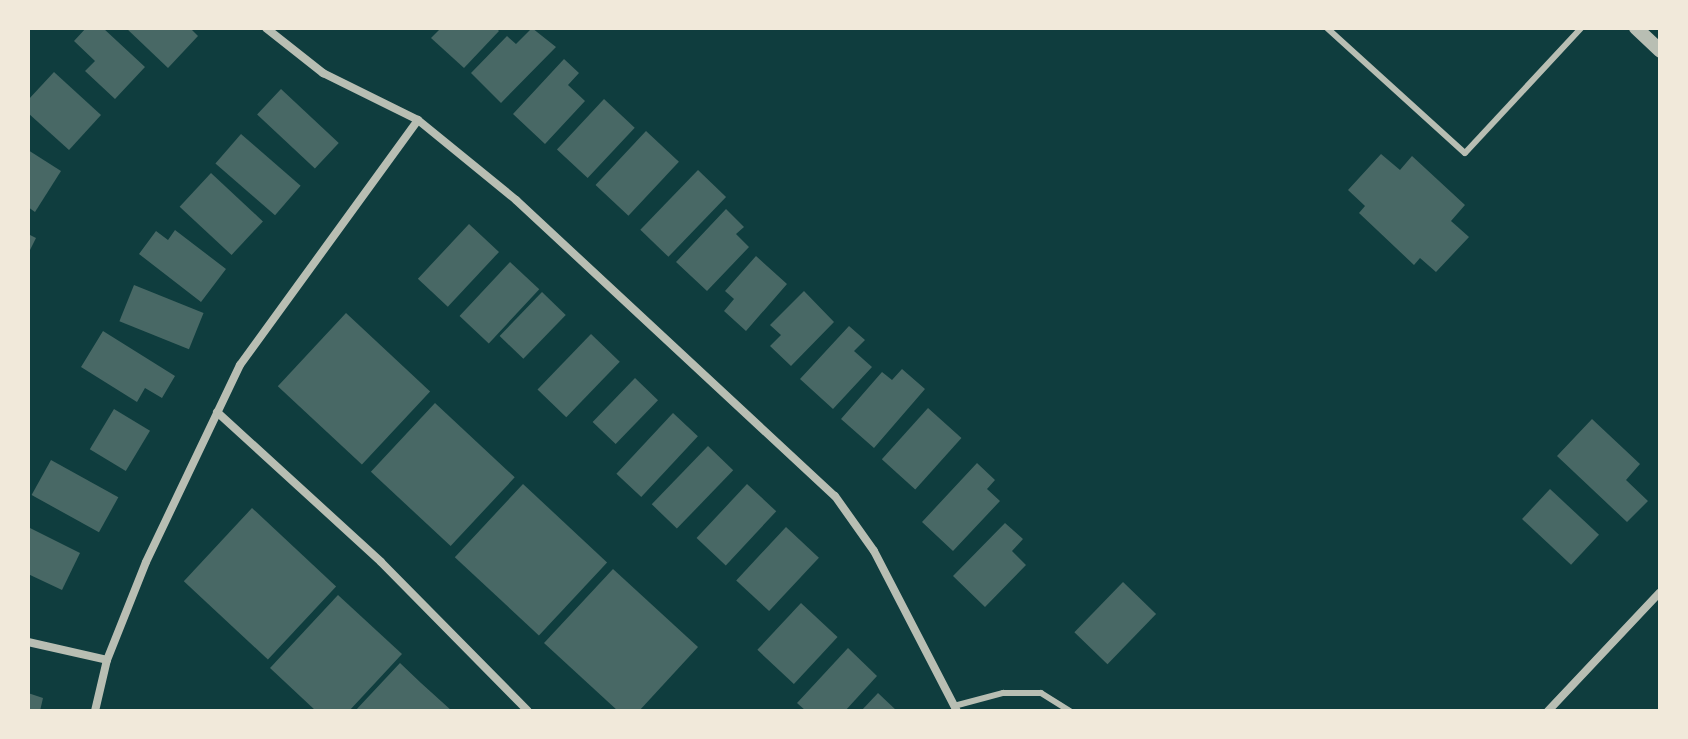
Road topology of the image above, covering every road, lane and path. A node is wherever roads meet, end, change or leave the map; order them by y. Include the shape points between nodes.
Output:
1 (266, 28) edge
2 (1327, 28) edge
3 (1581, 28) edge
4 (1636, 28) edge
5 (1660, 50) edge
6 (418, 120) junction
7 (217, 412) junction
8 (1660, 592) edge
9 (28, 642) edge
10 (107, 660) junction
11 (955, 708) edge
12 (95, 711) edge
13 (528, 711) edge
14 (1070, 711) edge
15 (1548, 711) edge

1 - 6 street via 323,73
2 - 3 lane via 1465,153
4 - 5 street
6 - 7 street via 284,299 240,365
6 - 11 street via 516,200 835,496 874,551
7 - 10 street via 146,562
7 - 13 street via 381,562
8 - 15 street
9 - 10 street
10 - 12 street
11 - 14 lane via 1003,693 1041,693

